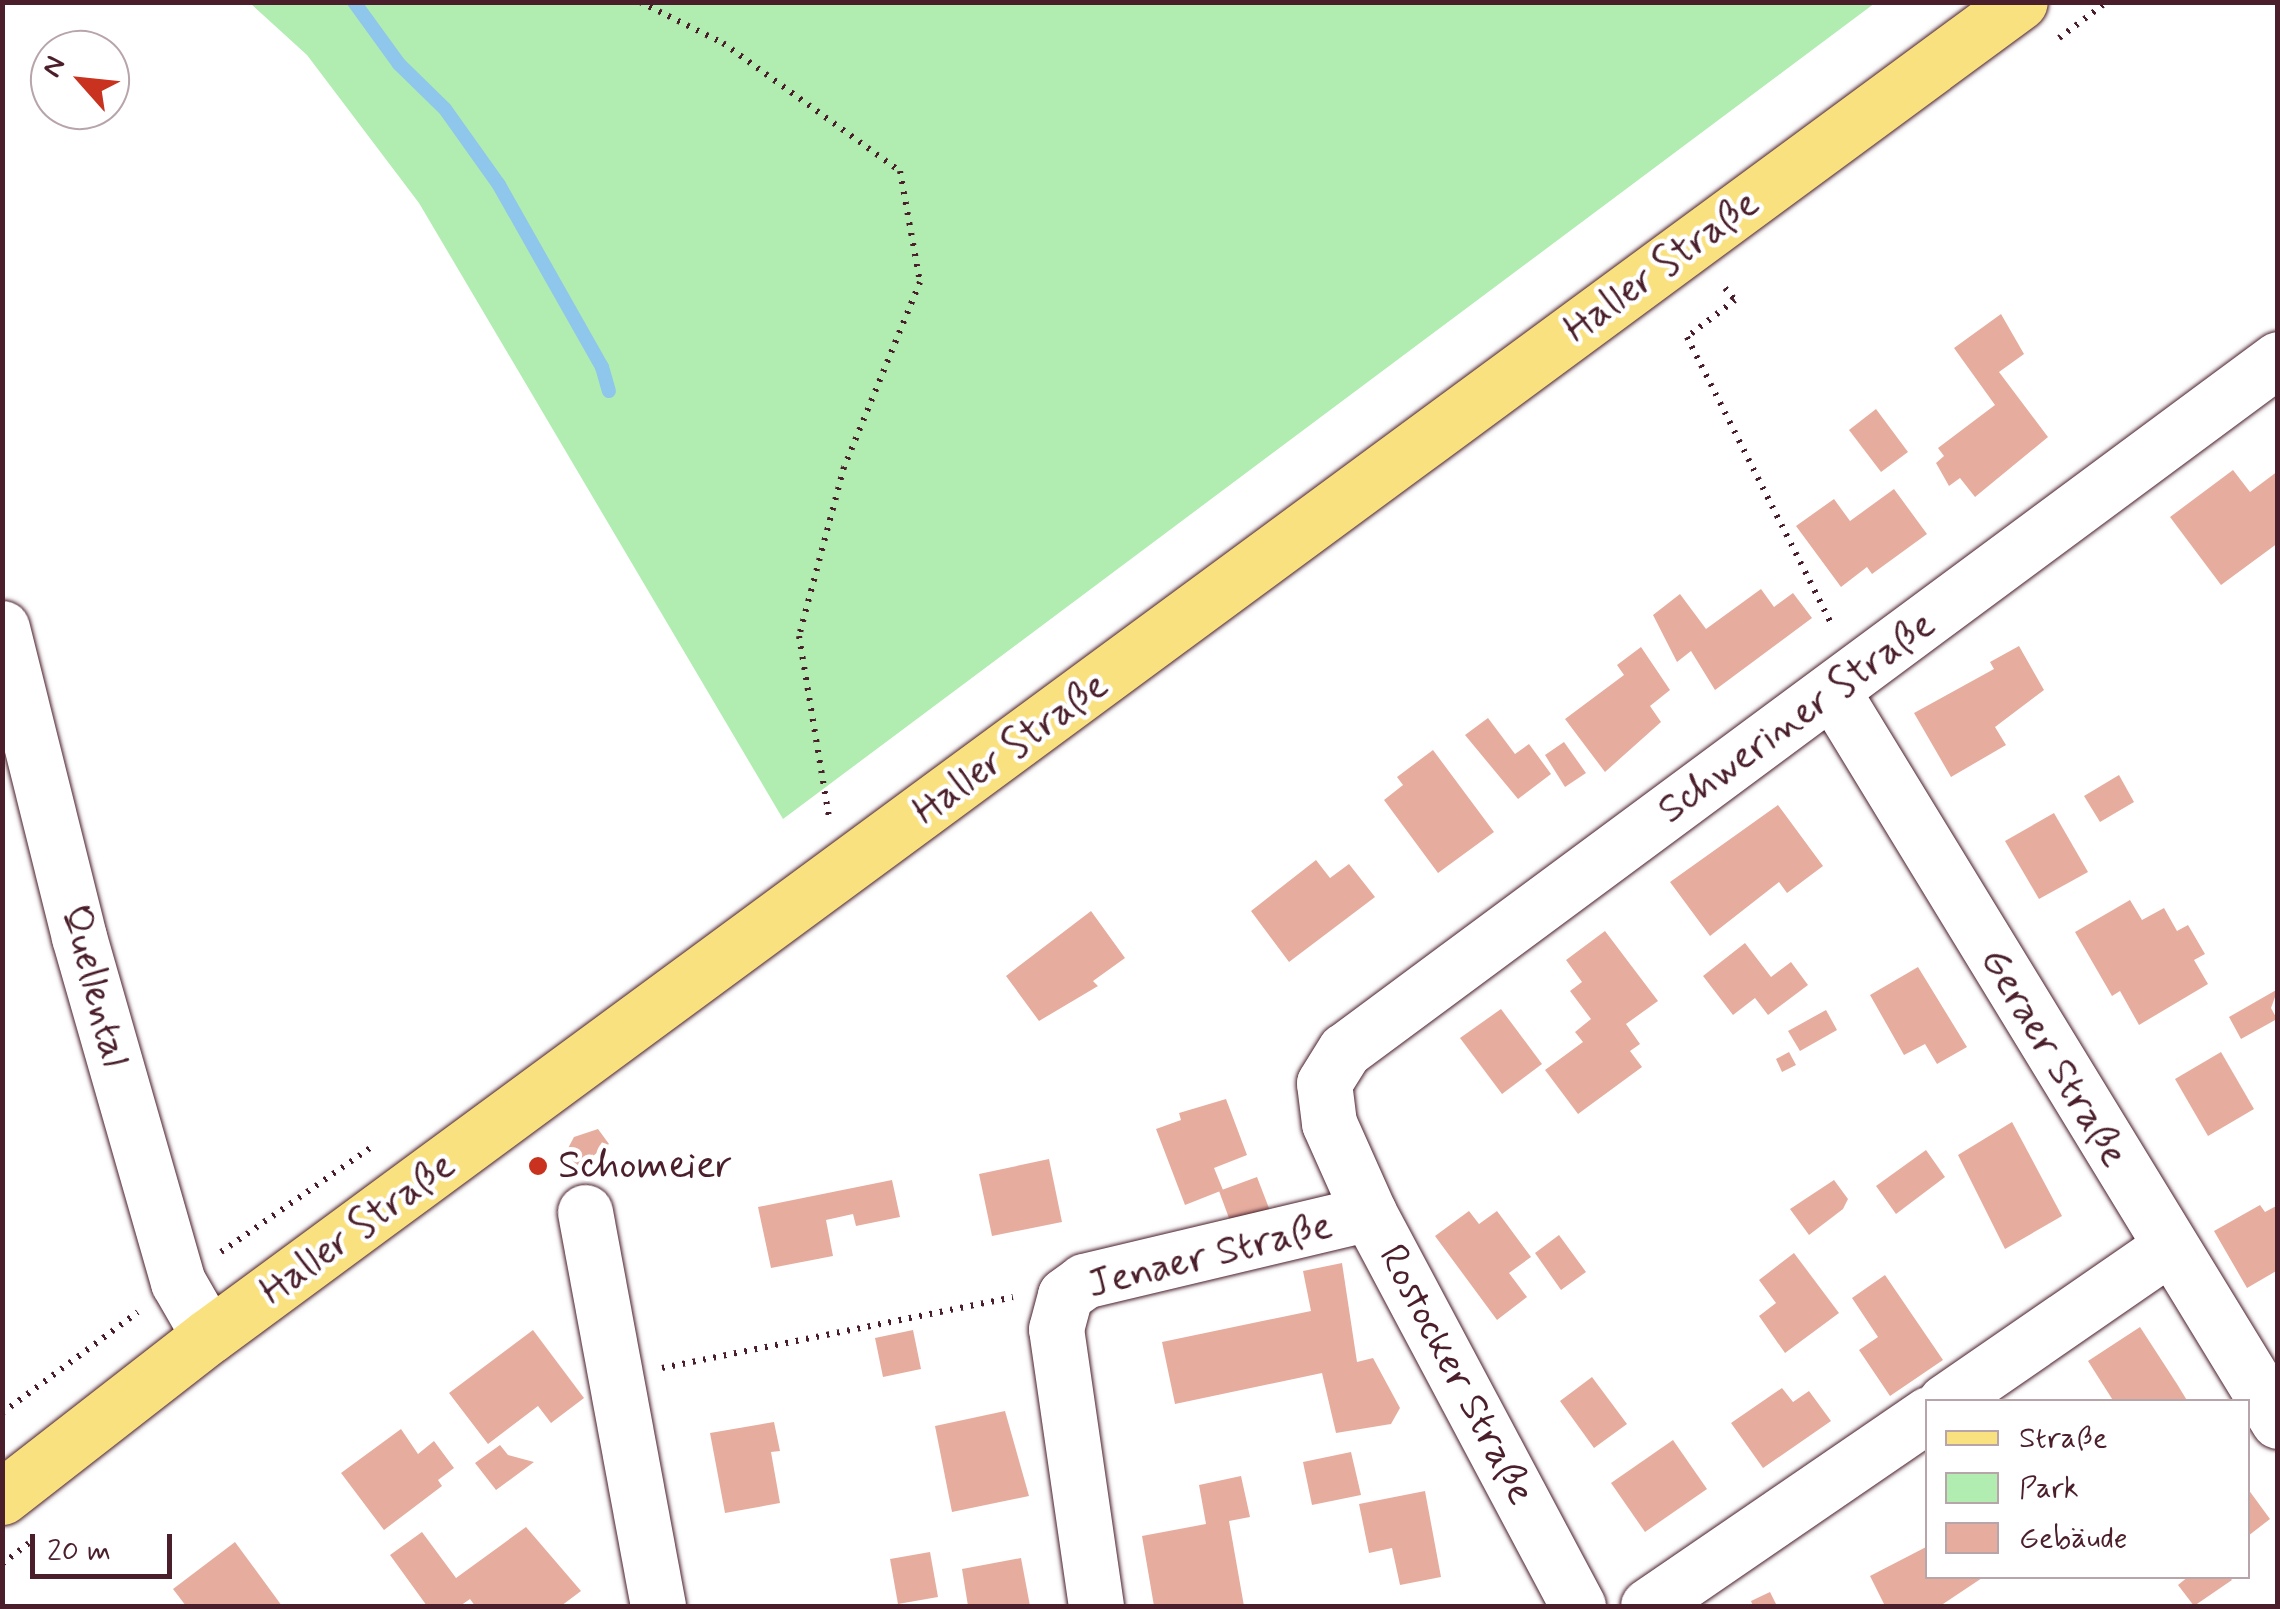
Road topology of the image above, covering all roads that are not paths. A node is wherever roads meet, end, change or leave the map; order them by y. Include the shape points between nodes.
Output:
1 (2020, 2) edge
2 (2278, 359) edge
3 (2, 628) edge
4 (1844, 684) junction
5 (1324, 1083) joint
6 (585, 1212) dead end
7 (1370, 1213) junction
8 (2168, 1248) junction
9 (210, 1336) junction
10 (1949, 1399) edge
11 (1925, 1416) edge
12 (2278, 1421) edge
13 (2, 1497) edge
14 (658, 1606) edge
15 (1096, 1606) edge
16 (1578, 1606) edge
17 (1648, 1606) edge

1 - 9 main road, Haller Straße
2 - 4 street, Schweriner Straße
3 - 9 street, Quellental via 79,937 178,1282
4 - 5 street, Schweriner Straße via 1344,1050
4 - 8 street, Geraer Straße
5 - 7 street, Rostocker Straße via 1330,1123
6 - 14 street
7 - 15 street, Jenaer Straße via 1084,1281 1065,1295 1056,1329
7 - 16 street, Rostocker Straße
8 - 10 street
8 - 12 street, Geraer Straße
9 - 13 main road, Haller Straße
11 - 17 street

